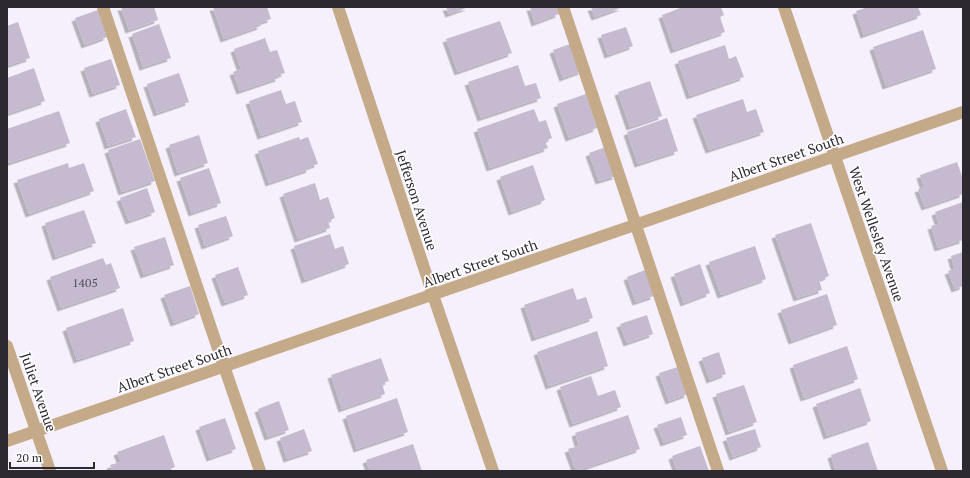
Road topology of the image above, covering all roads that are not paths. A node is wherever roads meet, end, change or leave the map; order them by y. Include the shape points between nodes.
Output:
1 (103, 7) edge
2 (338, 7) edge
3 (563, 7) edge
4 (784, 7) edge
5 (963, 112) edge
6 (834, 156) junction
7 (636, 225) junction
8 (433, 295) junction
9 (7, 346) edge
10 (224, 367) junction
11 (36, 431) junction
12 (7, 441) edge
13 (50, 471) edge
14 (260, 471) edge
15 (492, 471) edge
16 (718, 471) edge
17 (942, 471) edge

1 - 10 street
2 - 8 street, Jefferson Avenue
3 - 7 street
4 - 6 street, West Wellesley Avenue
5 - 6 street, Albert Street South
6 - 7 street, Albert Street South
6 - 17 street, West Wellesley Avenue
7 - 8 street, Albert Street South
7 - 16 street
8 - 10 street, Albert Street South
8 - 15 street, Jefferson Avenue
9 - 11 street, Juliet Avenue
10 - 11 street, Albert Street South
10 - 14 street
11 - 12 street, Albert Street South
11 - 13 street, Juliet Avenue

